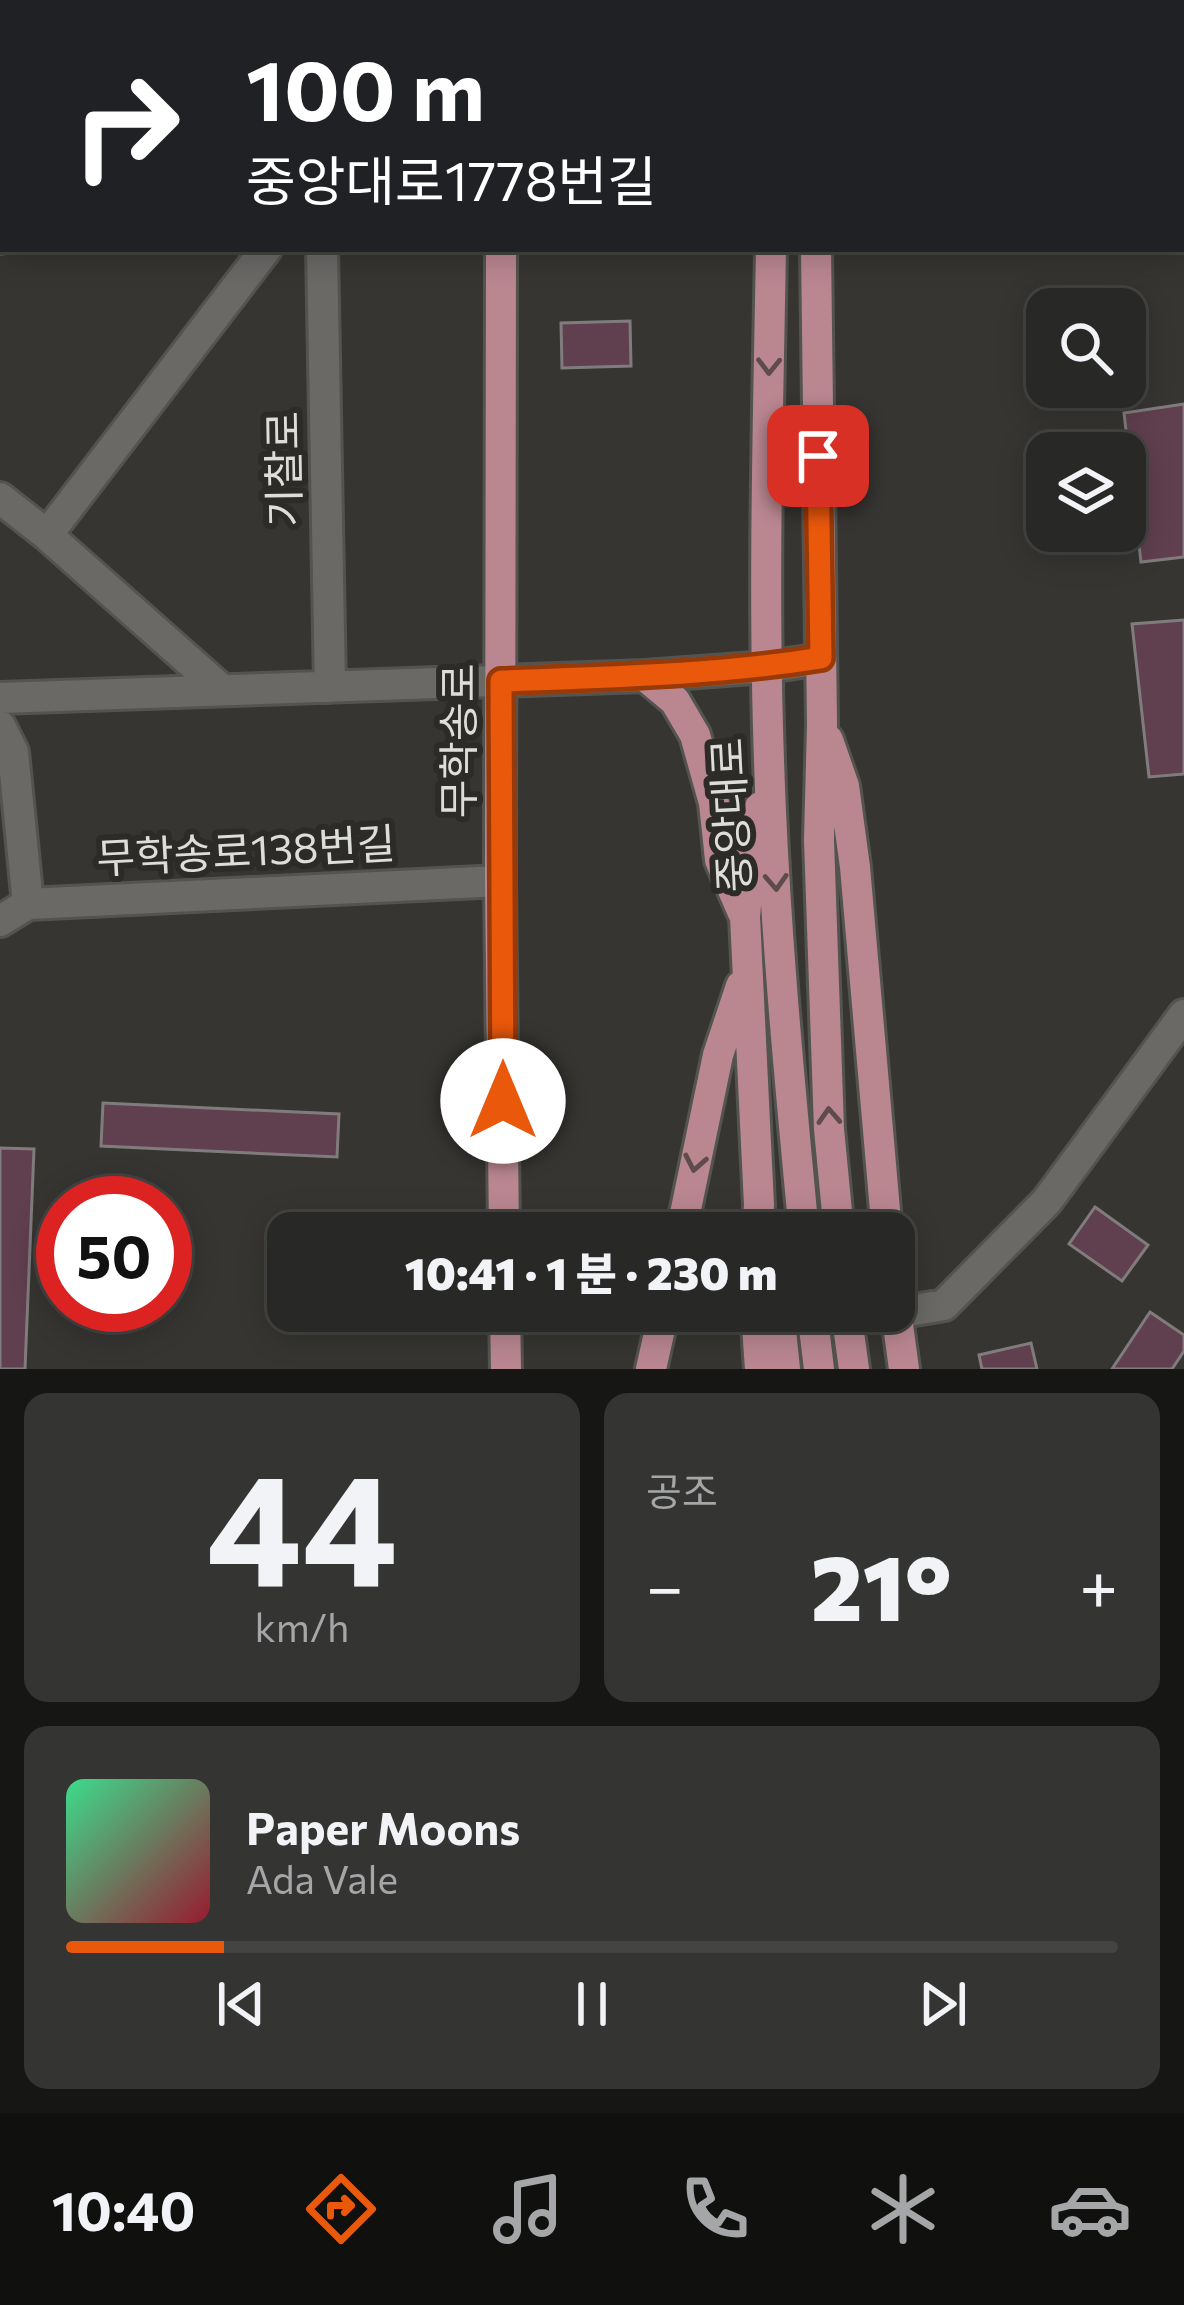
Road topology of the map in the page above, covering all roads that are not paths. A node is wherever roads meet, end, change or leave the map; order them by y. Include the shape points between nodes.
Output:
1 (264, 252) edge
2 (322, 252) edge
3 (501, 252) edge
4 (771, 252) edge
5 (816, 252) edge
6 (0, 498) edge
7 (47, 535) junction
8 (821, 658) junction
9 (768, 667) junction
10 (645, 676) junction
11 (501, 681) junction
12 (330, 687) junction
13 (222, 690) junction
14 (0, 698) edge
15 (822, 724) junction
16 (0, 726) edge
17 (769, 760) junction
18 (500, 881) junction
19 (28, 904) junction
20 (745, 917) junction
21 (0, 921) edge
22 (747, 969) junction
23 (1184, 1015) edge
24 (504, 1212) edge
25 (685, 1212) edge
26 (759, 1212) edge
27 (802, 1212) edge
28 (837, 1212) edge
29 (885, 1212) edge
30 (915, 1304) edge
31 (505, 1332) edge
32 (659, 1332) edge
33 (757, 1332) edge
34 (781, 1332) edge
35 (815, 1332) edge
36 (849, 1332) edge
37 (899, 1332) edge
38 (506, 1369) edge
39 (651, 1369) edge
40 (760, 1369) edge
41 (784, 1369) edge
42 (820, 1369) edge
43 (854, 1369) edge
44 (904, 1369) edge

1 - 7 street
2 - 12 street, 기찰로
3 - 11 main road, 무학송로
4 -> 9 main road, 중앙대로
5 - 8 main road, 중앙대로
6 - 7 street
7 - 13 street
8 - 9 street
8 - 15 main road, 중앙대로
9 - 10 street
9 - 17 main road, 중앙대로
10 - 11 street
10 - 20 main road via 675,701 695,734 720,860
11 - 12 street
11 - 18 main road, 무학송로
12 - 13 street
13 - 14 street
28 -> 15 main road, 중앙대로 via 819,840
15 - 29 main road via 844,786 855,867
16 - 19 street via 13,752
17 - 20 main road
17 -> 27 main road, 중앙대로
18 - 19 street, 무학송로138번길
18 - 24 main road, 무학송로
19 - 21 street, 무학송로138번길
20 - 22 main road
22 -> 25 main road via 718,1055
22 - 26 main road
23 - 30 street via 1047,1201 944,1304
31 - 38 main road
32 - 39 main road
33 - 40 main road
34 - 41 main road
35 - 42 main road
36 - 43 main road
37 - 44 main road

